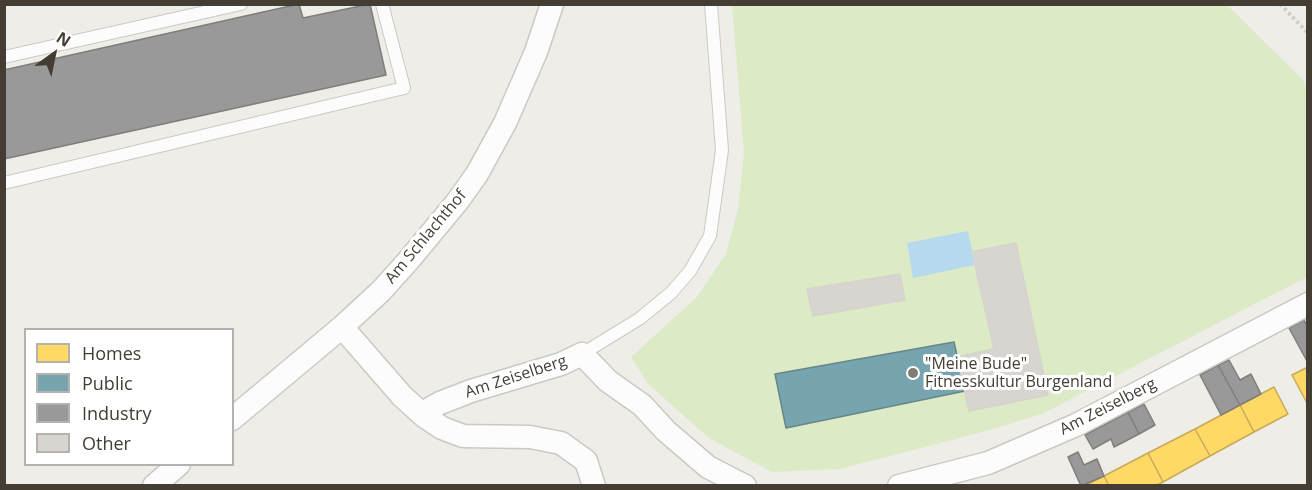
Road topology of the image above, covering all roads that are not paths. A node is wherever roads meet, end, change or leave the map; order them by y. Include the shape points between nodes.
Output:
1 (241, 4) edge
2 (382, 4) edge
3 (552, 4) edge
4 (711, 4) edge
5 (4, 57) edge
6 (4, 183) edge
7 (1308, 304) edge
8 (342, 327) junction
9 (582, 354) junction
10 (424, 416) junction
11 (234, 417) edge
12 (178, 466) edge
13 (154, 486) edge
14 (594, 486) edge
15 (745, 486) edge
16 (899, 486) edge

1 - 5 lane
2 - 6 lane via 404,88
3 - 8 street, Am Schlachthof via 521,90 477,174 408,261
4 - 9 lane via 722,150 710,236 690,271 671,293 639,319
7 - 16 street, Am Zeiselberg via 1076,425 988,463
8 - 10 street
8 - 11 street, Am Schlachthof
9 - 10 street, Am Zeiselberg via 451,399 431,408
9 - 15 street, Am Zeiselberg via 708,466
10 - 14 street via 463,436 530,437 561,443 586,461
12 - 13 street

